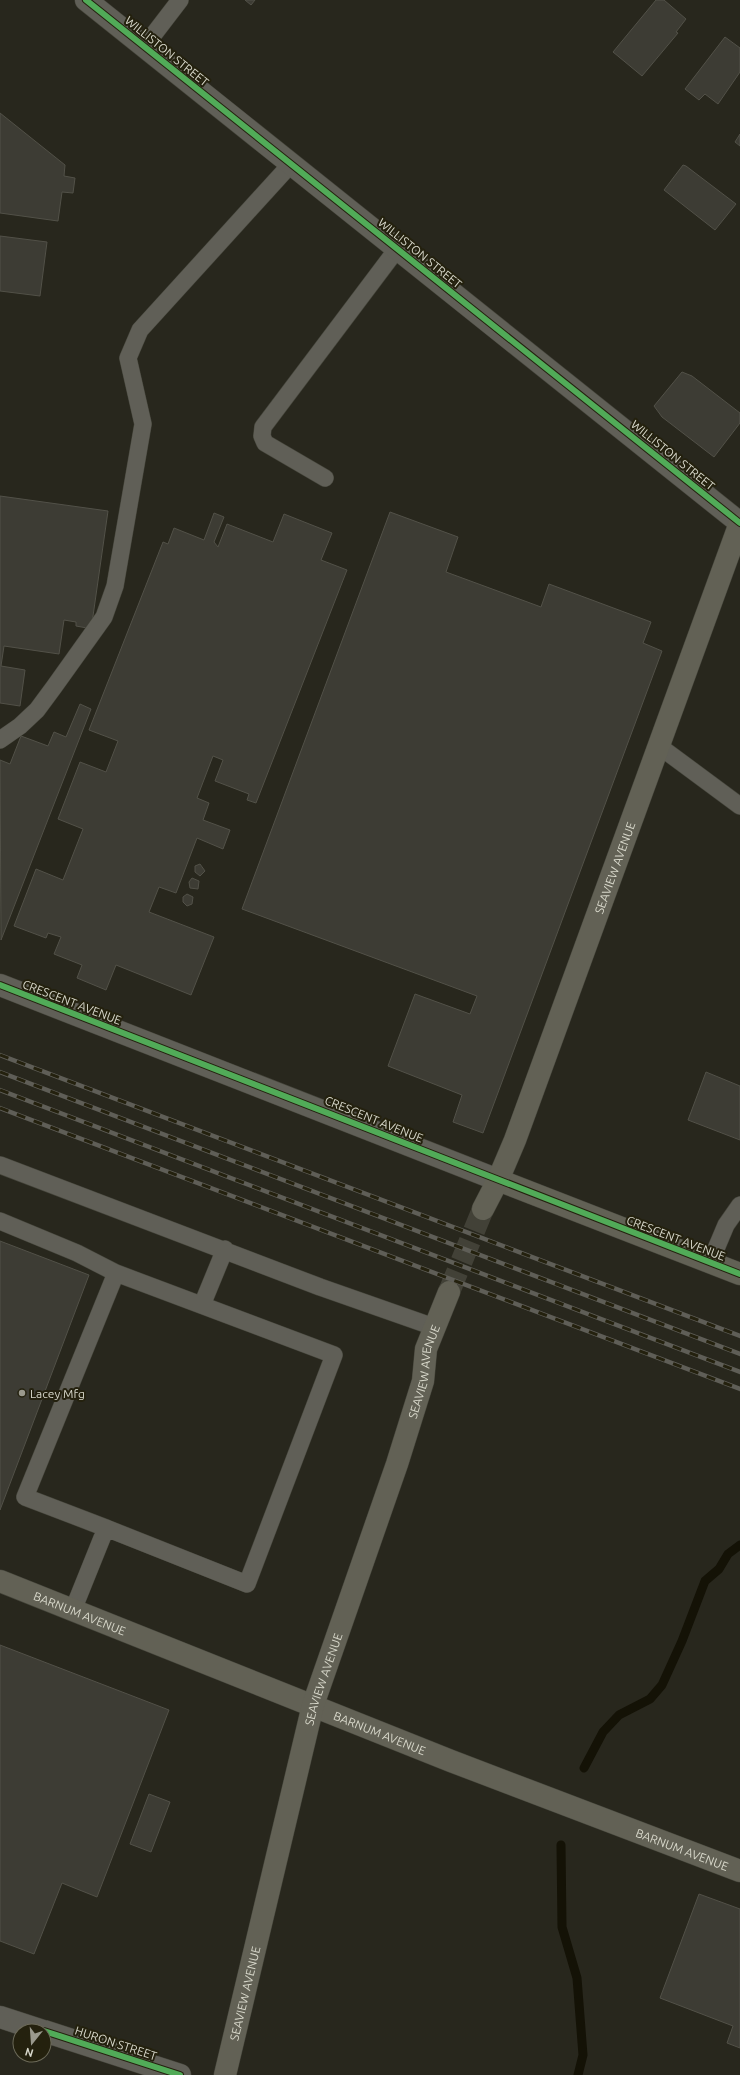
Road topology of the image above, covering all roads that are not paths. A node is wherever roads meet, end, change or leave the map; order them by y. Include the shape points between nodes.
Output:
1 (86, 0) edge
2 (180, 0) edge
3 (144, 47) junction
4 (291, 164) junction
5 (397, 249) junction
6 (325, 478) dead end
7 (740, 523) edge
8 (0, 740) edge
9 (660, 746) junction
10 (740, 806) edge
11 (0, 985) edge
12 (0, 1165) edge
13 (498, 1180) junction
14 (740, 1205) edge
15 (483, 1210) tunnel mouth
16 (0, 1221) edge
17 (225, 1249) junction
18 (710, 1263) junction
19 (116, 1274) junction
20 (740, 1274) edge
21 (449, 1292) tunnel mouth
22 (202, 1305) junction
23 (434, 1326) junction
24 (106, 1528) junction
25 (0, 1581) edge
26 (73, 1610) junction
27 (313, 1705) junction
28 (740, 1871) edge
29 (0, 2017) edge
30 (19, 2023) edge
31 (52, 2034) edge
32 (180, 2075) edge
33 (225, 2075) edge

1 - 3 street, WILLISTON STREET
2 - 3 lane
3 - 4 street, WILLISTON STREET
4 - 5 street, WILLISTON STREET
4 - 8 lane via 140,330 128,358 143,424 111,598 104,617 91,637 37,710
5 - 6 lane via 263,427 262,436 265,443
5 - 7 street, WILLISTON STREET
7 - 9 main road, SEAVIEW AVENUE
9 - 10 lane
9 - 13 main road, SEAVIEW AVENUE via 518,1133
11 - 13 street, CRESCENT AVENUE
12 - 17 lane
13 - 15 main road, SEAVIEW AVENUE
13 - 18 main road, CRESCENT AVENUE
14 - 18 lane via 726,1225
16 - 19 lane via 77,1253
17 - 22 lane
17 - 23 lane via 320,1287
18 - 20 main road, CRESCENT AVENUE
19 - 22 lane
19 - 24 lane via 25,1497
21 - 23 main road, SEAVIEW AVENUE
22 - 24 lane via 334,1355 247,1584
23 - 27 main road, SEAVIEW AVENUE via 426,1349 423,1381 397,1464
24 - 26 lane
25 - 26 main road, BARNUM AVENUE
26 - 27 main road, BARNUM AVENUE
27 - 28 main road, BARNUM AVENUE
27 - 33 main road, SEAVIEW AVENUE
29 - 30 street, HURON STREET
31 - 32 street, HURON STREET

